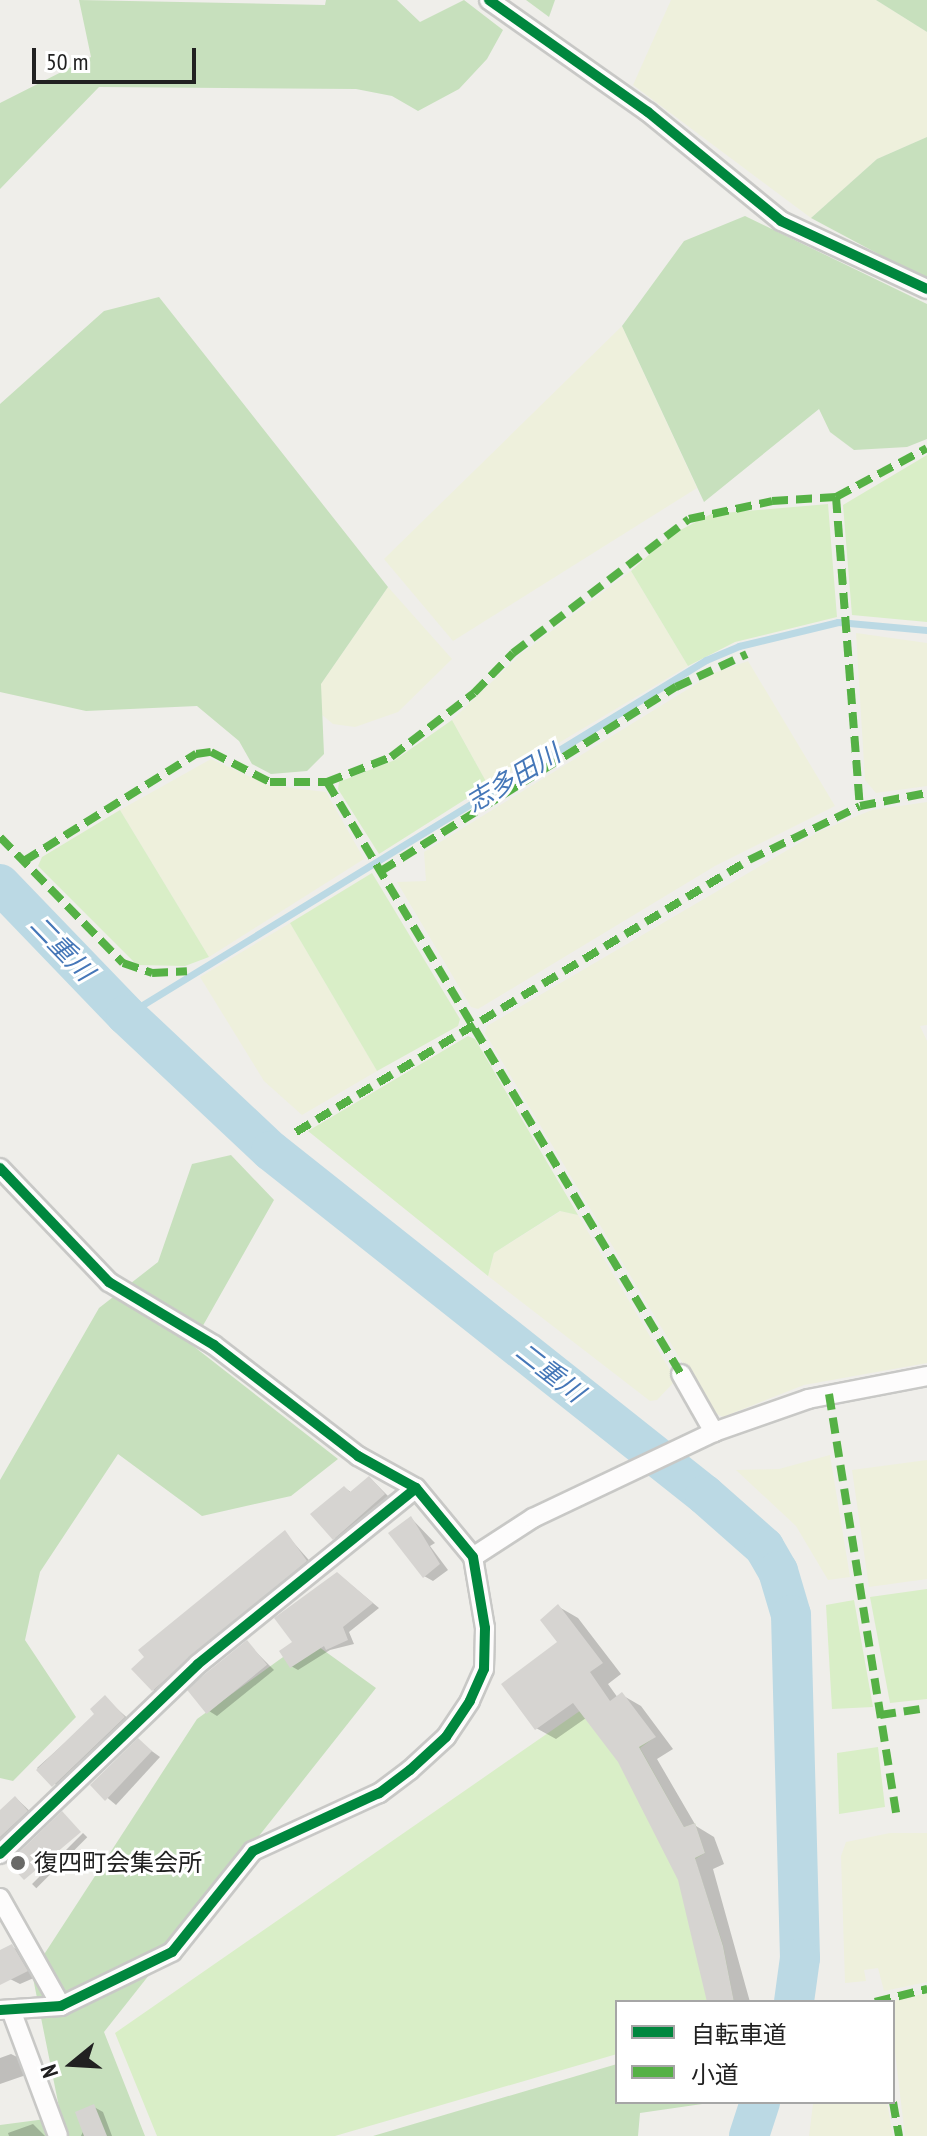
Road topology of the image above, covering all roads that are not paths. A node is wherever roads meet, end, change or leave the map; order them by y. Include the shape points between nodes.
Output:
1 (489, 0) edge
2 (927, 289) edge
3 (0, 1168) edge
4 (681, 1374) dead end
5 (927, 1376) edge
6 (714, 1432) junction
7 (416, 1488) junction
8 (473, 1557) junction
9 (0, 1854) edge
10 (0, 1898) edge
11 (61, 2006) junction
12 (6, 2010) edge
13 (58, 2136) edge

1 - 2 street via 648,112 781,221
3 - 7 street via 109,1282 214,1345 358,1456
4 - 6 street
5 - 6 street via 808,1399
6 - 8 street via 533,1518
7 - 8 street
7 - 9 street via 198,1664
8 - 11 street via 485,1628 484,1669 446,1737 379,1793 253,1851 172,1952
10 - 11 street
11 - 12 street
12 - 13 street

